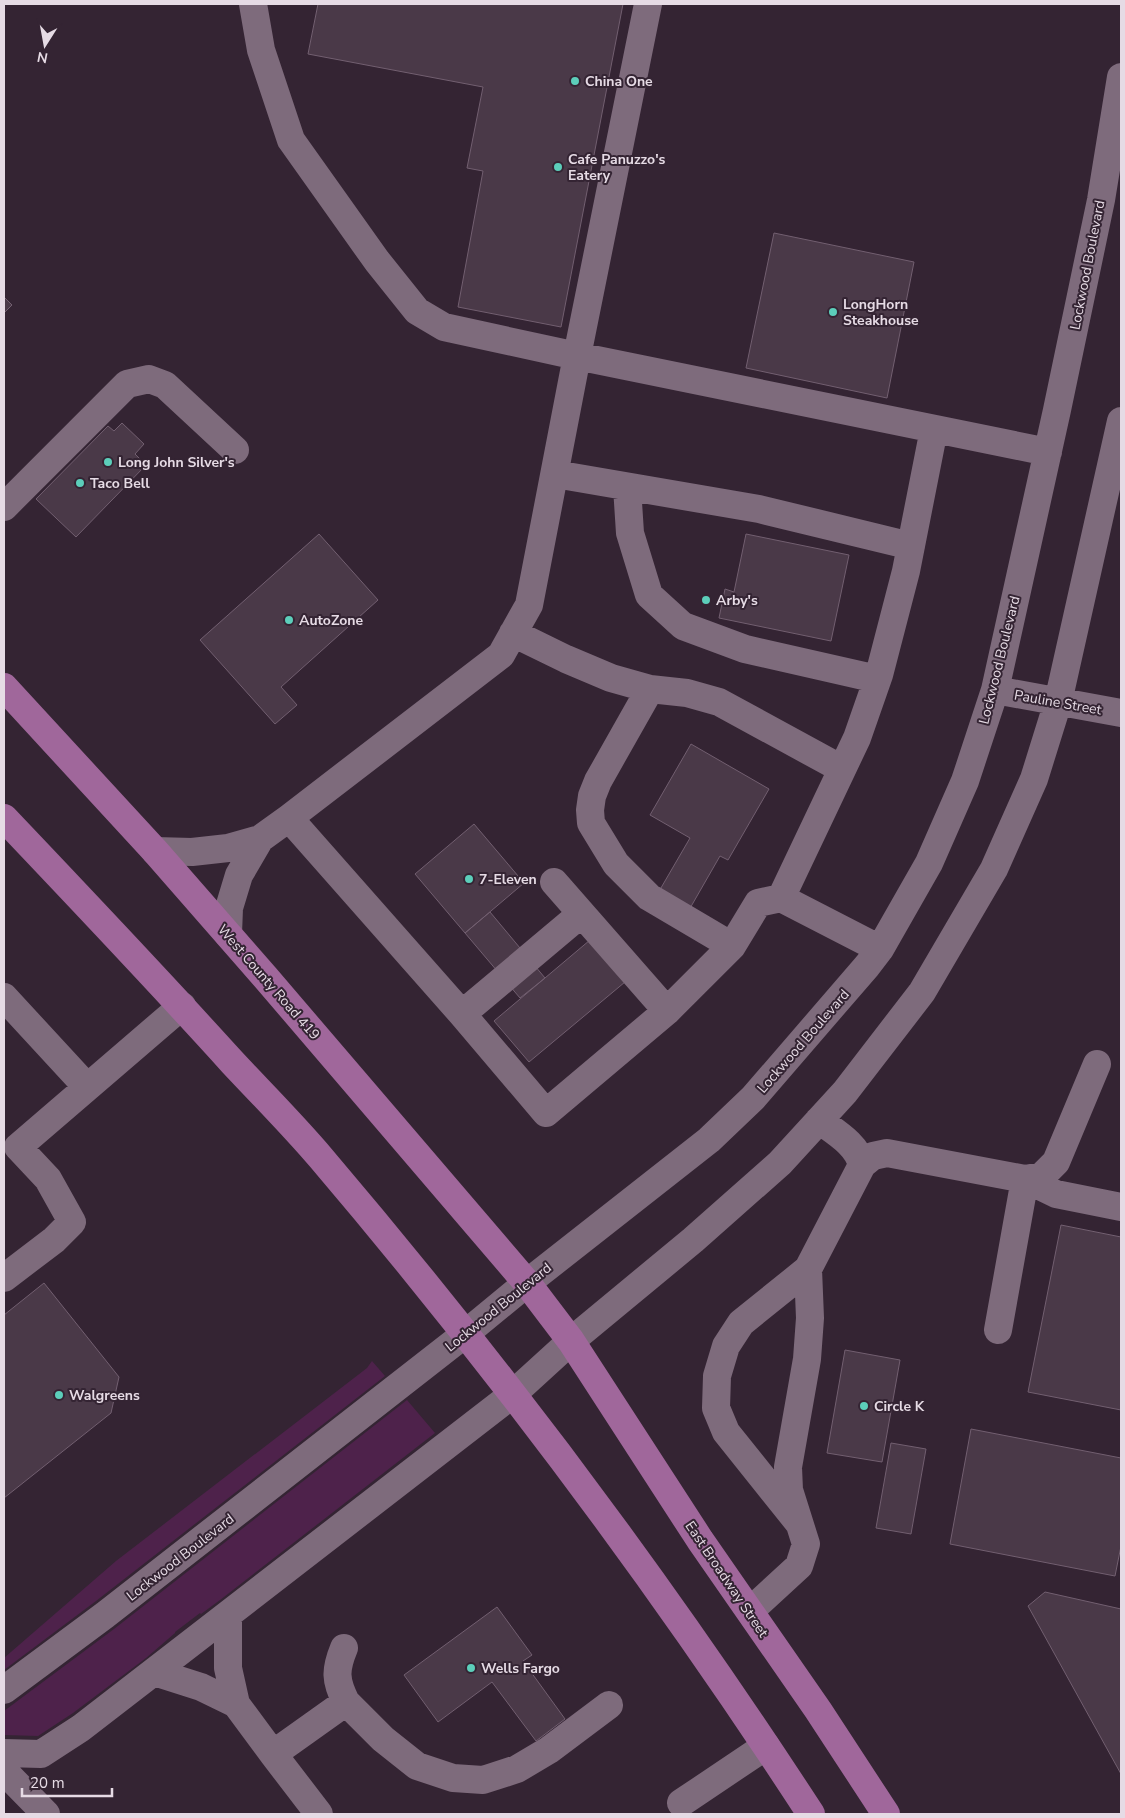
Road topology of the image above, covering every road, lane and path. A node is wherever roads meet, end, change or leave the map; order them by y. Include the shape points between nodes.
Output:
1 (253, 4) edge
2 (648, 4) edge
3 (1121, 76) edge
4 (577, 356) junction
5 (1121, 421) edge
6 (934, 429) junction
7 (235, 450) dead end
8 (1048, 452) junction
9 (554, 474) junction
10 (627, 487) junction
11 (4, 506) edge
12 (911, 546) junction
13 (513, 633) junction
14 (877, 679) junction
15 (4, 687) edge
16 (650, 689) junction
17 (994, 690) junction
18 (1058, 702) junction
19 (1121, 713) edge
20 (842, 769) junction
21 (4, 818) edge
22 (289, 818) junction
23 (260, 839) junction
24 (155, 851) junction
25 (554, 882) dead end
26 (781, 898) junction
27 (581, 914) junction
28 (228, 934) junction
29 (732, 946) junction
30 (880, 949) junction
31 (4, 998) edge
32 (182, 1006) junction
33 (667, 1011) junction
34 (462, 1014) junction
35 (1097, 1064) dead end
36 (87, 1088) junction
37 (820, 1120) junction
38 (11, 1139) edge
39 (862, 1165) junction
40 (1025, 1179) junction
41 (1121, 1207) edge
42 (808, 1269) junction
43 (4, 1278) edge
44 (527, 1282) junction
45 (998, 1330) dead end
46 (465, 1334) junction
47 (571, 1341) junction
48 (513, 1394) junction
49 (782, 1492) junction
50 (750, 1612) junction
51 (228, 1615) junction
52 (344, 1648) dead end
53 (154, 1672) junction
54 (4, 1690) edge
55 (346, 1702) junction
56 (236, 1704) junction
57 (609, 1705) dead end
58 (766, 1746) junction
59 (4, 1753) edge
60 (273, 1754) junction
61 (4, 1771) edge
62 (681, 1803) dead end
63 (46, 1814) edge
64 (318, 1814) edge
65 (811, 1814) edge
66 (886, 1814) edge

1 - 4 street via 261,50 291,140 377,261 417,311 444,327
2 - 4 street
3 - 8 street, Lockwood Boulevard via 1101,200
4 - 6 street
4 - 9 street
5 - 18 street
6 - 8 street
6 - 12 street
7 - 11 street via 165,385 149,379 127,384
8 - 17 street, Lockwood Boulevard
9 - 10 street
9 - 13 street via 529,605
10 - 12 street via 759,509
10 - 14 street via 630,533 649,595 683,626 745,649
12 - 14 street
13 - 16 street via 610,678
13 - 22 street via 501,655
14 - 20 street via 857,738
15 - 24 main road, West County Road 419
16 - 20 street via 719,702
16 - 29 street via 598,781 591,803 591,823 616,864 649,897
17 - 18 street, Pauline Street
17 - 30 street, Lockwood Boulevard via 965,781 933,854
18 - 19 street, Pauline Street
18 - 37 street via 1034,779 994,869 922,992
20 - 26 street
21 - 32 main road
22 - 23 street
22 - 34 street
23 - 24 street via 228,848 195,852
23 - 28 street via 239,875 229,908
24 - 28 main road, West County Road 419
25 - 27 street
26 - 29 street via 758,903
26 - 30 street
27 - 33 street
27 - 34 street
28 - 44 main road, West County Road 419
29 - 33 street
30 - 44 street, Lockwood Boulevard via 753,1098 709,1140
31 - 36 street
32 - 36 street
32 - 46 main road via 319,1156
33 - 34 street via 546,1113
35 - 40 street via 1056,1162 1042,1176
36 - 38 street
37 - 39 street via 848,1142 860,1156
37 - 47 street via 780,1163
38 - 43 street via 48,1179 72,1222
39 - 40 street via 873,1156 888,1153
39 - 42 street
40 - 41 street via 1056,1194
40 - 45 street
42 - 49 street via 810,1318 807,1359
42 - 49 street via 741,1323 726,1346 717,1376 716,1408 726,1432
44 - 46 street, Lockwood Boulevard
44 - 47 main road, West County Road 419
46 - 48 main road
46 - 54 street, Lockwood Boulevard via 105,1616
47 - 48 street
47 - 50 main road, East Broadway Street
48 - 51 street
48 - 58 main road via 603,1513
49 - 50 street via 806,1544 800,1566
50 - 66 main road, East Broadway Street
51 - 53 street
51 - 56 street via 228,1668
52 - 55 street via 336,1665
53 - 56 street via 201,1687
53 - 59 street via 41,1754
55 - 57 street via 417,1766 453,1778 483,1780 517,1769 549,1750
55 - 60 street
56 - 60 street
58 - 62 street
58 - 65 main road
60 - 64 street
61 - 63 street

